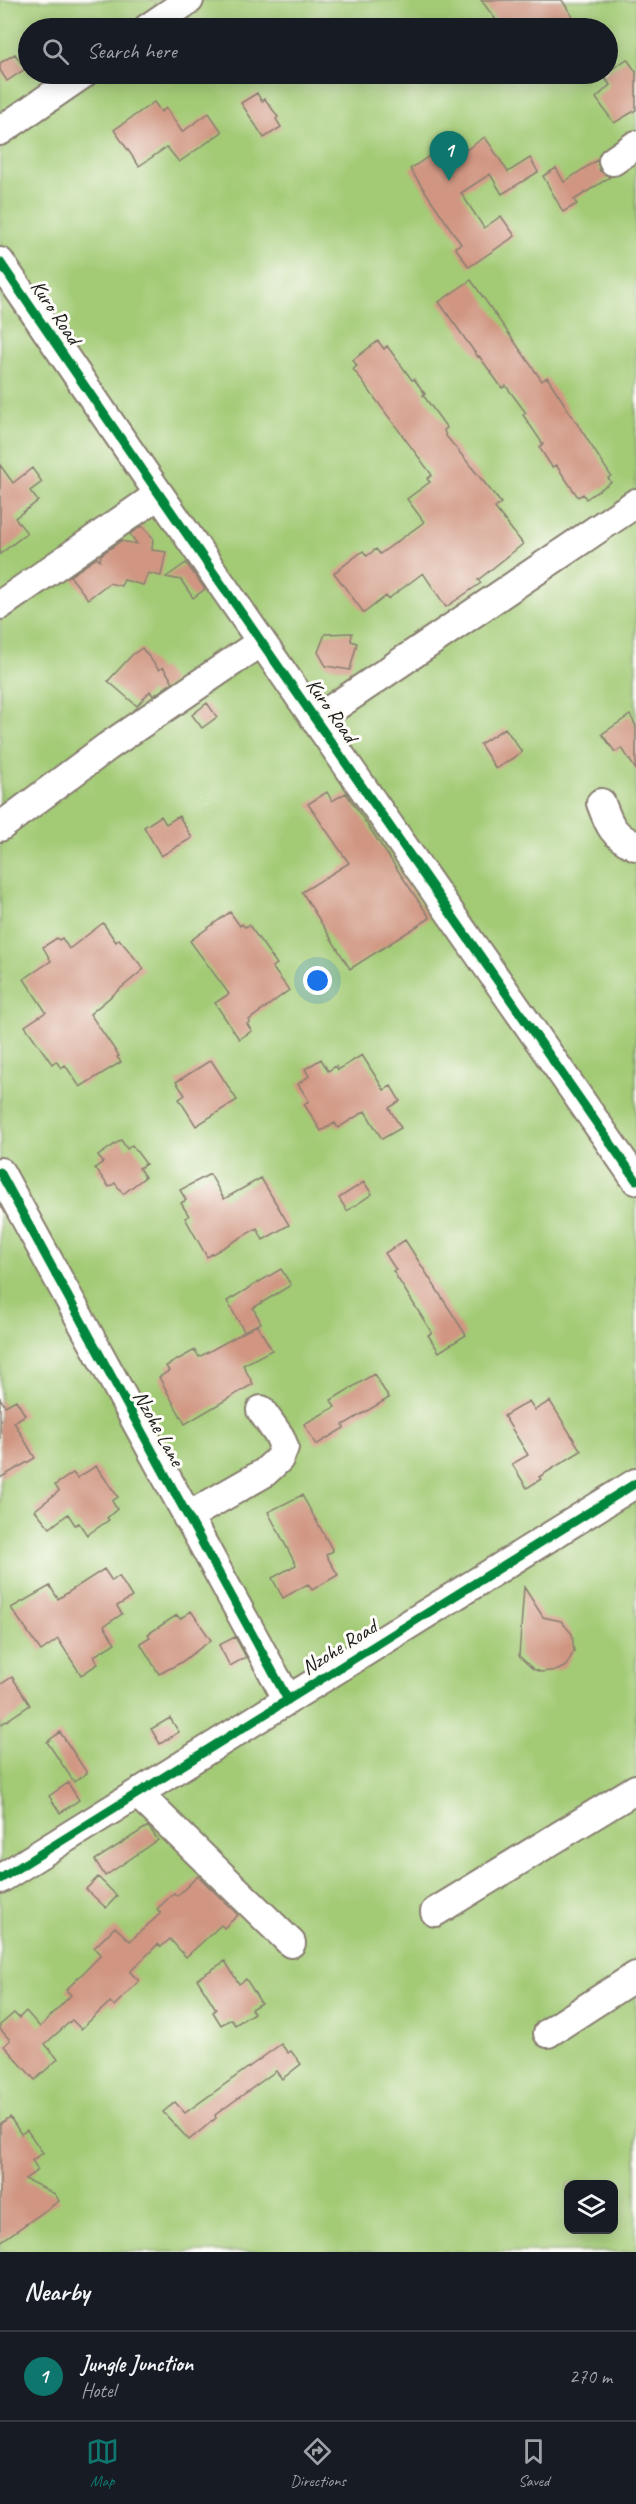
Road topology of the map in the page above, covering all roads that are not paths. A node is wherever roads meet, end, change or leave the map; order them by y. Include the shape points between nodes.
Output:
1 (189, 0) edge
2 (163, 18) edge
3 (68, 84) edge
4 (0, 131) edge
5 (636, 145) edge
6 (612, 161) dead end
7 (0, 262) edge
8 (158, 495) junction
9 (636, 503) edge
10 (0, 605) edge
11 (261, 642) junction
12 (317, 719) junction
13 (601, 803) dead end
14 (0, 827) edge
15 (636, 846) edge
16 (0, 1172) edge
17 (636, 1180) edge
18 (261, 1410) dead end
19 (636, 1483) edge
20 (188, 1517) junction
21 (288, 1700) junction
22 (636, 1789) edge
23 (138, 1794) junction
24 (0, 1879) edge
25 (435, 1912) dead end
26 (291, 1943) dead end
27 (636, 1976) edge
28 (548, 2033) dead end

1 - 2 street
3 - 4 street
5 - 6 street
7 - 8 street, Kuro Road
8 - 10 street
8 - 11 street, Kuro Road
9 - 12 street
11 - 12 street, Kuro Road
11 - 14 street via 107,747
12 - 17 street, Kuro Road
13 - 15 street via 619,838
16 - 20 street, Nzohe Lane
18 - 20 street via 284,1447 279,1459 264,1473
19 - 21 street, Nzohe Road
20 - 21 street, Nzohe Lane
21 - 23 street, Nzohe Road
22 - 25 street
23 - 24 street, Nzohe Road
23 - 26 street
27 - 28 street

